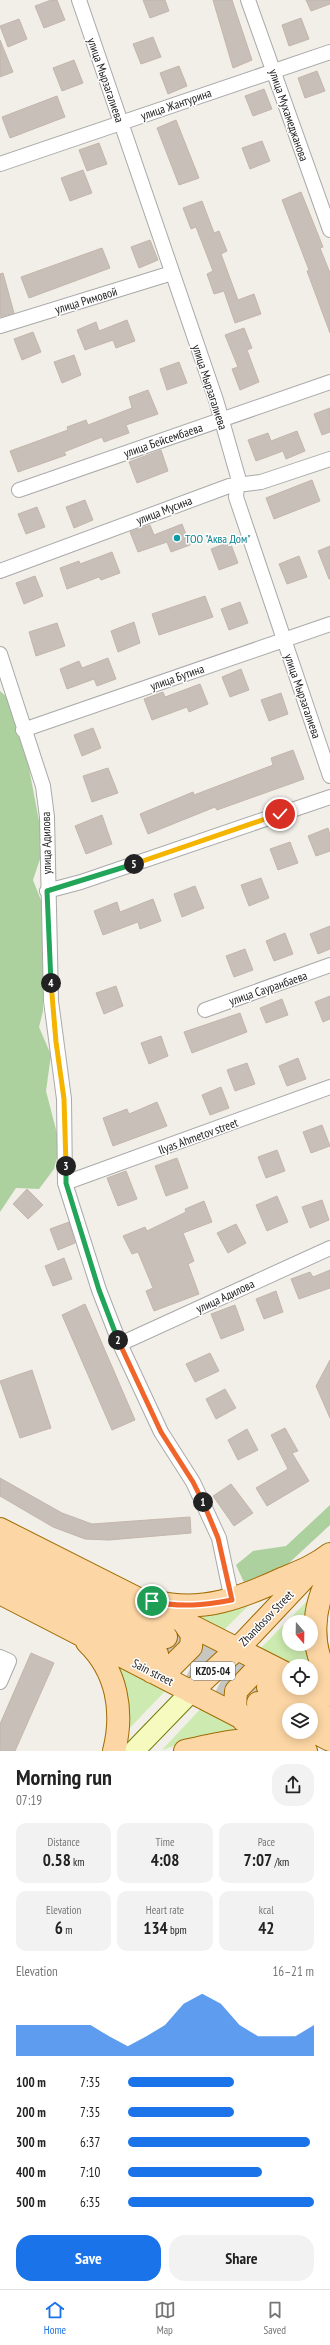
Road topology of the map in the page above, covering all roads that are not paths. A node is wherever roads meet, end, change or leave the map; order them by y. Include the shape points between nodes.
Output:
1 (79, 0) edge
2 (248, 0) edge
3 (330, 52) edge
4 (273, 71) junction
5 (121, 122) junction
6 (0, 164) edge
7 (328, 222) edge
8 (172, 273) junction
9 (0, 326) edge
10 (330, 382) edge
11 (221, 420) junction
12 (330, 459) edge
13 (237, 486) junction
14 (19, 490) dead end
15 (0, 571) edge
16 (330, 624) edge
17 (284, 641) junction
18 (0, 654) edge
19 (23, 730) junction
20 (330, 776) edge
21 (330, 797) edge
22 (47, 891) junction
23 (330, 966) edge
24 (205, 1010) dead end
25 (330, 1087) edge
26 (66, 1183) junction
27 (330, 1248) edge
28 (120, 1344) junction
29 (0, 1529) edge
30 (0, 1552) edge
31 (327, 1561) edge
32 (0, 1573) edge
33 (122, 1592) junction
34 (0, 1593) edge
35 (232, 1600) junction
36 (184, 1623) junction
37 (76, 1632) junction
38 (235, 1649) junction
39 (158, 1654) junction
40 (0, 1657) edge
41 (330, 1679) edge
42 (0, 1682) edge
43 (272, 1683) edge
44 (318, 1689) edge
45 (191, 1692) junction
46 (330, 1695) edge
47 (282, 1704) edge
48 (330, 1719) edge
49 (243, 1720) junction
50 (330, 1740) edge
51 (306, 1743) edge
52 (114, 1751) edge
53 (134, 1751) edge
54 (185, 1751) edge

1 - 5 street, улица Мырзагалиева
2 - 4 street, улица Мухамеджанова
3 - 4 street, улица Жантурина
4 - 5 street, улица Жантурина
4 - 7 street, улица Мухамеджанова
5 - 6 street, улица Жантурина
5 - 8 street, улица Мырзагалиева
8 - 9 street, улица Римовой
8 - 11 street, улица Мырзагалиева
10 - 11 street, улица Бейсембаева
11 - 13 street, улица Мырзагалиева via 238,477
11 - 14 street, улица Бейсембаева
12 - 13 street, улица Мусина via 261,482
13 - 15 street, улица Мусина via 229,486
13 - 17 street, улица Мырзагалиева via 236,497
16 - 17 street, улица Бутина
17 - 19 street, улица Бутина
17 - 20 street, улица Мырзагалиева
18 - 19 street, улица Адилова
19 - 22 street, улица Адилова via 43,786 47,817
21 - 22 street via 81,882
22 - 26 street, улица Адилова via 51,1001 64,1099
23 - 24 street, улица Сауранбаева
25 - 26 street, Ilyas Ahmetov street
26 - 28 street, улица Адилова via 99,1290
27 - 28 street, улица Адилова
28 - 35 street, улица Адилова via 161,1432 193,1482 218,1538
29 - 33 main road
30 - 39 main road, Sain street
31 - 35 main road
31 - 38 main road, Zhandosov Street / KZ05-04
31 - 41 main road via 315,1622 315,1642
32 - 39 main road, Sain street
33 - 35 main road via 176,1606
33 - 36 main road
34 - 37 main road, Sain street
36 - 38 main road
36 - 39 main road via 193,1640 191,1647 171,1667
37 - 39 main road, Sain street
37 - 52 main road via 95,1650 113,1681 119,1716 119,1731
38 - 43 main road
38 - 45 main road, Zhandosov Street / KZ05-04
39 - 45 main road, Sain street
40 - 42 street via 9,1661
43 - 47 main road
43 - 48 main road
43 - 49 main road via 253,1674 236,1691 235,1707
44 - 46 main road
45 - 49 main road, Sain street
45 - 53 main road, Zhandosov Street
49 - 51 main road, Sain street
50 - 51 main road, Sain street
51 - 54 main road via 254,1740

